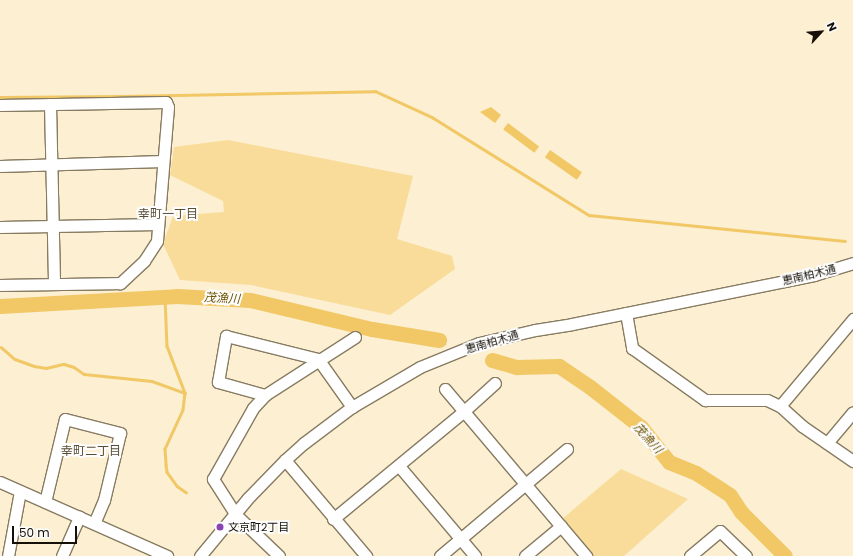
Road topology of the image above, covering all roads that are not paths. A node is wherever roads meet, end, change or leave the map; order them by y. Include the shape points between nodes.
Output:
1 (50, 104) junction
2 (0, 105) edge
3 (163, 161) junction
4 (51, 164) junction
5 (0, 166) edge
6 (158, 224) junction
7 (0, 227) edge
8 (53, 227) junction
9 (853, 262) edge
10 (54, 283) junction
11 (0, 285) edge
12 (626, 313) junction
13 (853, 319) edge
14 (355, 337) dead end
15 (318, 360) junction
16 (495, 382) dead end
17 (444, 389) dead end
18 (266, 395) junction
19 (780, 406) junction
20 (352, 407) junction
21 (462, 412) junction
22 (853, 412) edge
23 (827, 443) junction
24 (567, 449) dead end
25 (285, 460) junction
26 (853, 461) edge
27 (398, 466) junction
28 (0, 482) edge
29 (524, 484) junction
30 (20, 491) junction
31 (45, 502) junction
32 (236, 515) junction
33 (79, 517) junction
34 (333, 519) junction
35 (94, 524) junction
36 (561, 526) junction
37 (460, 539) junction
38 (8, 556) edge
39 (62, 556) edge
40 (167, 556) edge
41 (200, 556) edge
42 (279, 556) edge
43 (366, 556) edge
44 (440, 556) edge
45 (475, 556) edge
46 (525, 556) edge
47 (586, 556) edge
48 (690, 556) edge
49 (746, 556) edge

1 - 2 street
1 - 3 street via 166,102 168,107
1 - 4 street
3 - 4 street
3 - 6 street
4 - 5 street
4 - 8 street
6 - 8 street
6 - 10 street via 157,241 144,261 120,283
7 - 8 street
8 - 10 street
9 - 12 street, 恵南柏木通 via 814,275
10 - 11 street
12 - 19 street via 632,348 705,400 767,400
12 - 20 street, 恵南柏木通 via 479,343 420,367
13 - 19 street
14 - 15 street
15 - 18 street
15 - 18 street via 226,336 218,382
15 - 20 street
16 - 21 street
17 - 21 street
18 - 32 street via 253,408 213,479
19 - 23 street via 802,426
20 - 25 street, 恵南柏木通
21 - 27 street
21 - 29 street
22 - 23 street
23 - 26 street
24 - 29 street
25 - 32 street, 恵南柏木通 via 248,498
25 - 34 street
27 - 34 street
27 - 37 street
28 - 30 street
29 - 36 street
29 - 37 street
30 - 31 street
30 - 38 street
31 - 33 street
31 - 35 street via 66,419 120,434 104,500
32 - 41 street, 恵南柏木通
32 - 42 street
33 - 35 street
33 - 39 street
34 - 43 street
35 - 40 street
36 - 46 street
36 - 47 street
37 - 44 street
37 - 45 street
48 - 49 street via 720,531

